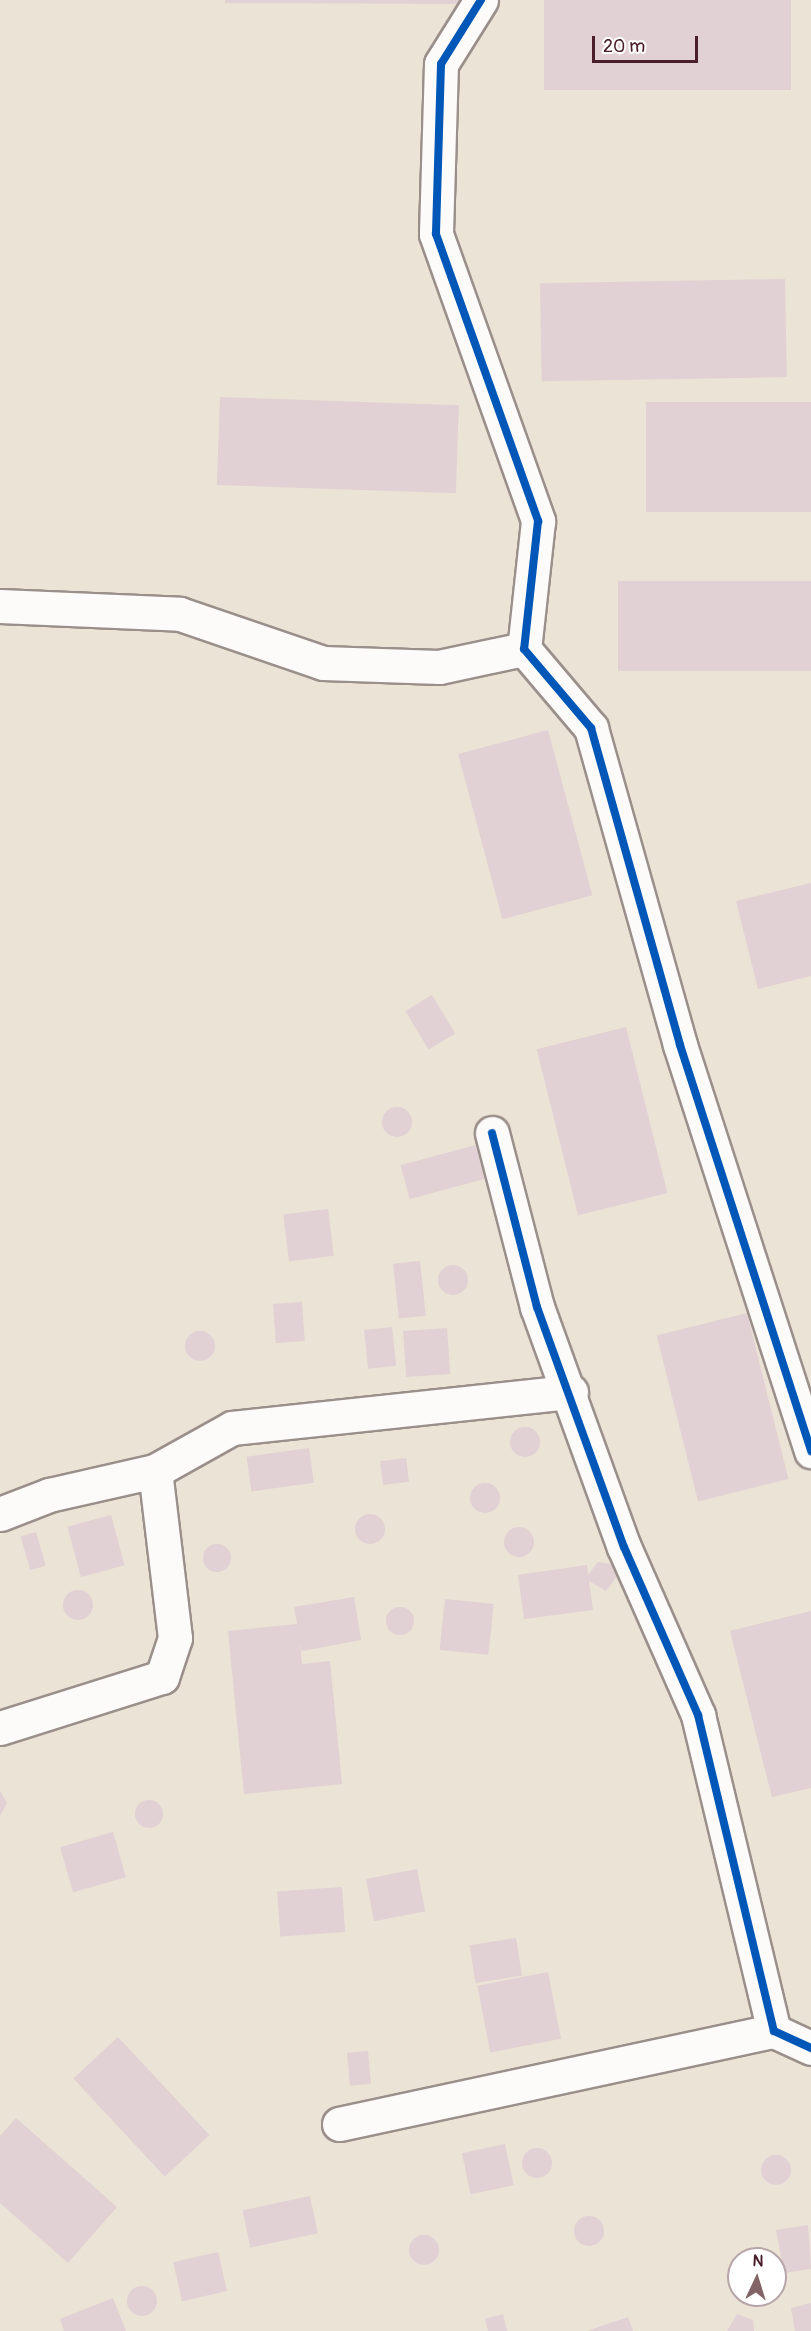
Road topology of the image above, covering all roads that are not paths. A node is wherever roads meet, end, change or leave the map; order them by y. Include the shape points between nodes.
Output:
1 (481, 0) edge
2 (0, 606) edge
3 (525, 649) junction
4 (492, 1133) dead end
5 (571, 1392) junction
6 (811, 1452) edge
7 (155, 1471) junction
8 (0, 1514) edge
9 (0, 1728) edge
10 (774, 2031) junction
11 (811, 2048) edge
12 (339, 2124) dead end

1 - 3 street via 441,64 436,234 538,521
2 - 3 street via 180,614 323,663 439,667
3 - 6 street via 591,728 680,1045
4 - 5 street via 537,1307
5 - 7 street via 232,1428
5 - 10 street via 624,1547 698,1715
7 - 8 street via 49,1495
7 - 9 street via 176,1638 162,1677
10 - 11 street
10 - 12 street

